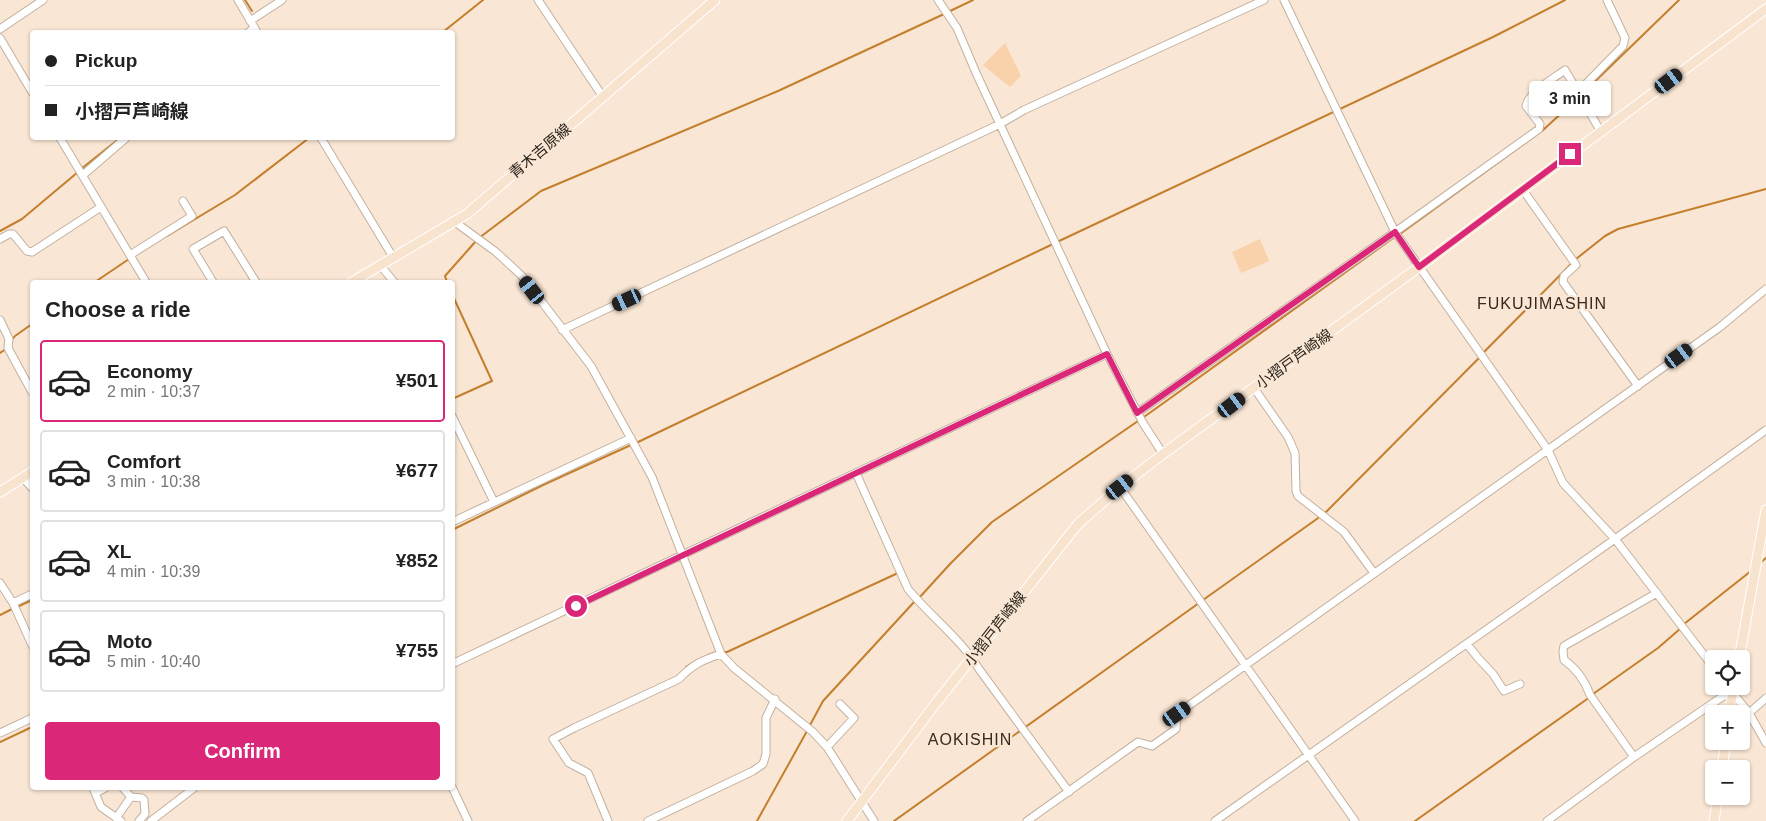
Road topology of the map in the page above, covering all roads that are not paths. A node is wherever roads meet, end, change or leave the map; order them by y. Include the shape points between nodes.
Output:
1 (43, 0) edge
2 (238, 0) edge
3 (282, 0) edge
4 (538, 0) edge
5 (715, 0) edge
6 (938, 0) edge
7 (1264, 0) edge
8 (1284, 0) edge
9 (1607, 0) edge
10 (1766, 9) edge
11 (250, 21) junction
12 (0, 29) edge
13 (252, 30) edge
14 (0, 38) edge
15 (1545, 84) junction
16 (30, 89) edge
17 (1577, 90) junction
18 (603, 97) junction
19 (1000, 124) junction
20 (1601, 132) junction
21 (61, 140) edge
22 (124, 140) edge
23 (322, 140) edge
24 (83, 175) junction
25 (1523, 190) junction
26 (183, 200) dead end
27 (101, 207) junction
28 (455, 222) junction
29 (1395, 232) junction
30 (0, 239) edge
31 (130, 255) junction
32 (393, 257) junction
33 (380, 265) junction
34 (1419, 267) junction
35 (145, 280) edge
36 (212, 280) edge
37 (255, 280) edge
38 (355, 280) edge
39 (392, 280) edge
40 (1766, 289) edge
41 (0, 320) edge
42 (562, 330) junction
43 (1107, 354) junction
44 (1638, 386) junction
45 (30, 388) edge
46 (1254, 388) junction
47 (1137, 413) junction
48 (455, 422) edge
49 (1766, 430) edge
50 (631, 438) junction
51 (1548, 450) junction
52 (1163, 454) junction
53 (30, 473) edge
54 (856, 474) junction
55 (23, 478) junction
56 (30, 486) edge
57 (1120, 487) junction
58 (0, 492) edge
59 (494, 502) junction
60 (1766, 510) edge
61 (455, 521) edge
62 (1615, 538) junction
63 (682, 555) junction
64 (1374, 574) junction
65 (0, 583) edge
66 (1657, 593) junction
67 (30, 595) edge
68 (13, 603) junction
69 (30, 641) edge
70 (1467, 644) junction
71 (1741, 650) edge
72 (721, 654) junction
73 (1705, 656) edge
74 (972, 658) junction
75 (455, 663) edge
76 (1245, 666) junction
77 (1520, 684) dead end
78 (1723, 695) edge
79 (1766, 698) edge
80 (775, 700) junction
81 (840, 704) dead end
82 (1750, 712) edge
83 (1750, 715) edge
84 (30, 719) edge
85 (0, 733) edge
86 (1766, 743) edge
87 (827, 748) junction
88 (1308, 756) junction
89 (1634, 758) junction
90 (94, 790) edge
91 (125, 790) edge
92 (191, 790) edge
93 (453, 790) edge
94 (1069, 792) junction
95 (131, 797) junction
96 (862, 802) junction
97 (1717, 805) edge
98 (115, 819) edge
99 (139, 821) edge
100 (151, 821) edge
101 (468, 821) edge
102 (608, 821) edge
103 (648, 821) edge
104 (847, 821) edge
105 (874, 821) edge
106 (1027, 821) edge
107 (1216, 821) edge
108 (1356, 821) edge
109 (1547, 821) edge
110 (1714, 821) edge

1 - 12 street
2 - 11 street
3 - 11 street
4 - 18 street
5 - 18 main road, 青木吉原線
6 - 19 street via 957,28
7 - 19 street
8 - 29 street
9 - 17 street via 1625,38 1623,46
10 - 20 main road, 小摺戸芦崎線
11 - 13 street
14 - 16 street
15 - 17 street via 1556,97 1564,99
15 - 17 street via 1565,70
15 - 29 street via 1527,101 1526,106 1540,124 1539,129
17 - 20 street
18 - 28 main road, 青木吉原線
19 - 42 street
19 - 43 street
20 - 25 main road, 小摺戸芦崎線
21 - 24 street
22 - 24 street
23 - 32 street
24 - 27 street
25 - 34 main road, 小摺戸芦崎線
25 - 44 street via 1576,265 1564,276 1563,282
26 - 31 street via 192,216
27 - 30 street via 32,252 27,252 13,234
27 - 31 street
28 - 32 main road, 青木吉原線
28 - 42 street via 522,276
29 - 34 street
29 - 47 street
31 - 35 street
32 - 33 main road, 青木吉原線
33 - 38 main road, 青木吉原線
33 - 39 street
34 - 46 main road, 小摺戸芦崎線
34 - 51 street
36 - 37 street via 193,249 224,231
40 - 44 street via 1720,327
41 - 45 street via 9,339 8,348
42 - 50 street via 591,366
43 - 47 street
43 - 54 street
44 - 51 street
46 - 52 main road, 小摺戸芦崎線
46 - 64 street via 1288,437 1295,453 1298,496 1344,532
47 - 52 street
48 - 59 street
49 - 62 street
50 - 59 street
50 - 63 street via 652,477
51 - 62 street via 1563,483
51 - 64 street
52 - 57 main road, 小摺戸芦崎線
53 - 55 main road
54 - 63 street
54 - 74 street via 908,589
55 - 56 street
55 - 58 main road
57 - 74 main road, 小摺戸芦崎線 via 1078,524
57 - 76 street
59 - 61 street
60 - 71 main road
62 - 66 street
62 - 70 street
63 - 72 street
63 - 75 street
64 - 76 street
65 - 68 street
66 - 73 street
66 - 89 street via 1564,646 1562,651 1564,660 1574,667
67 - 68 street
68 - 69 street
70 - 77 street via 1504,691
70 - 88 street
72 - 80 street
72 - 102 street via 699,662 679,679 553,739 569,763 588,773
74 - 94 street
74 - 96 main road, 小摺戸芦崎線
76 - 88 street
76 - 94 street via 1177,714 1176,729 1152,746 1138,742
78 - 89 street
79 - 82 street
80 - 87 street via 802,721
80 - 103 street via 766,718 763,764 753,772
81 - 87 street via 854,718
83 - 86 street
84 - 85 street
87 - 96 street
88 - 107 street
88 - 108 street
89 - 109 street
90 - 98 street via 101,807
91 - 95 street
92 - 100 street
93 - 101 street
94 - 106 street
95 - 98 street
95 - 99 street via 144,800 145,814
96 - 104 main road, 小摺戸芦崎線
96 - 105 street
97 - 110 main road

